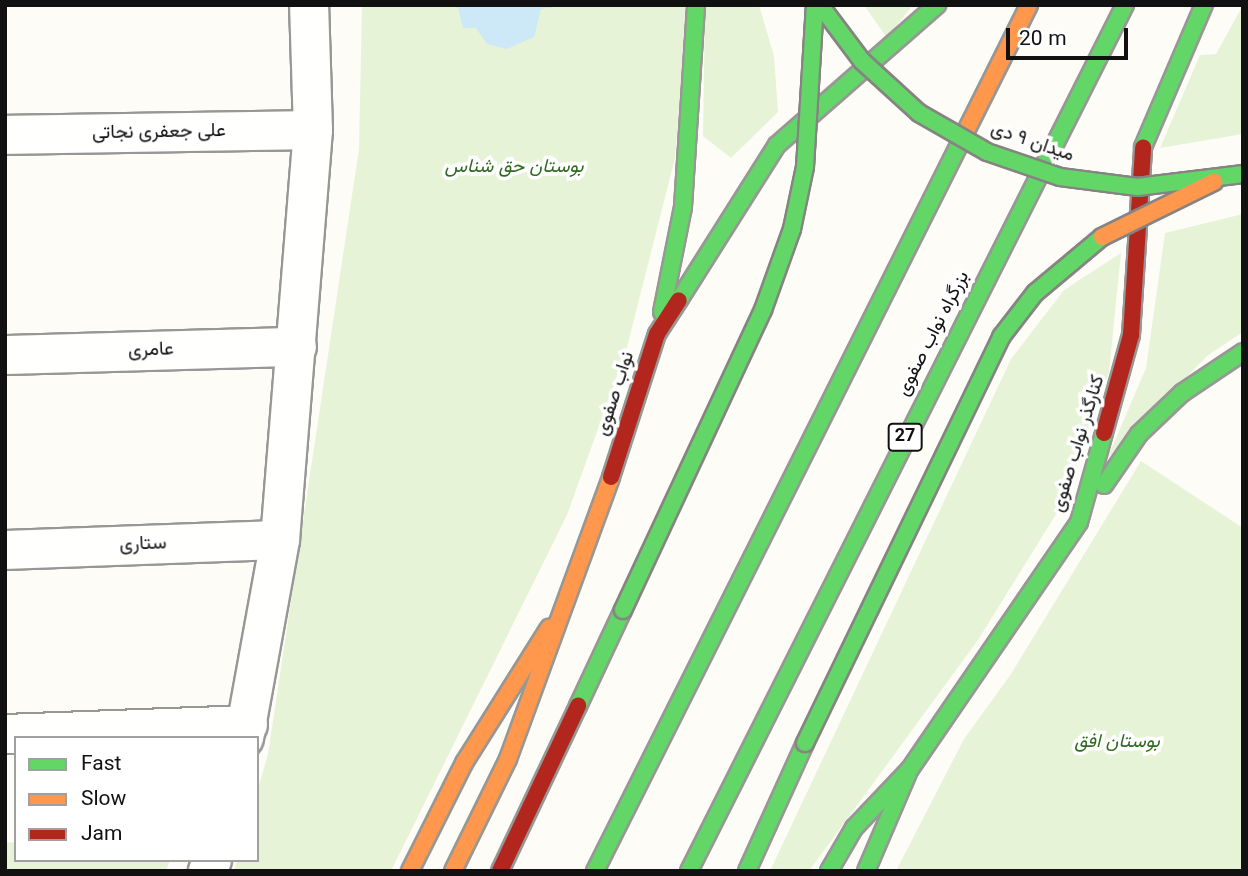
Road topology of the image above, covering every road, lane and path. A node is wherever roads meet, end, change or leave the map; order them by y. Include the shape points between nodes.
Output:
1 (309, 5) edge
2 (696, 5) edge
3 (818, 5) edge
4 (937, 5) edge
5 (1029, 5) edge
6 (1125, 5) edge
7 (1204, 5) edge
8 (313, 130) junction
9 (5, 135) edge
10 (1243, 174) edge
11 (1214, 182) junction
12 (657, 334) junction
13 (297, 347) junction
14 (1243, 352) edge
15 (5, 355) edge
16 (1079, 522) junction
17 (280, 540) junction
18 (5, 550) edge
19 (575, 588) junction
20 (246, 732) edge
21 (5, 734) edge
22 (910, 769) junction
23 (410, 871) edge
24 (453, 871) edge
25 (500, 871) edge
26 (595, 871) edge
27 (689, 871) edge
28 (747, 871) edge
29 (829, 871) edge
30 (866, 871) edge

1 - 8 street
2 - 12 main road via 683,207
3 - 11 main road, میدان ۹ دی, bridge via 862,61 919,113 987,152 1060,177 1098,183 1137,187
3 - 25 main road, bridge via 805,167 792,229 758,322
4 - 12 main road, نواب صفوی via 777,145
5 - 26 main road
6 - 27 main road, بزرگراه نواب صفوی / 27
7 - 16 main road, کنارگذر نواب صفوی via 1143,138 1131,335
8 - 9 street, علی جعفری نجاتی
8 - 13 street
10 - 11 main road, میدان ۹ دی, bridge
11 - 28 main road, bridge via 1103,236 1035,293 1001,337
12 - 19 main road, نواب صفوی
13 - 15 street, عامری
13 - 17 street
14 - 16 main road via 1182,393 1139,434
16 - 22 main road, کنارگذر نواب صفوی
17 - 18 street, ستاری
17 - 20 street
19 - 23 main road via 464,763
19 - 24 main road, نواب صفوی via 508,759
20 - 21 street
22 - 29 main road, کنارگذر نواب صفوی via 854,828
22 - 30 main road

